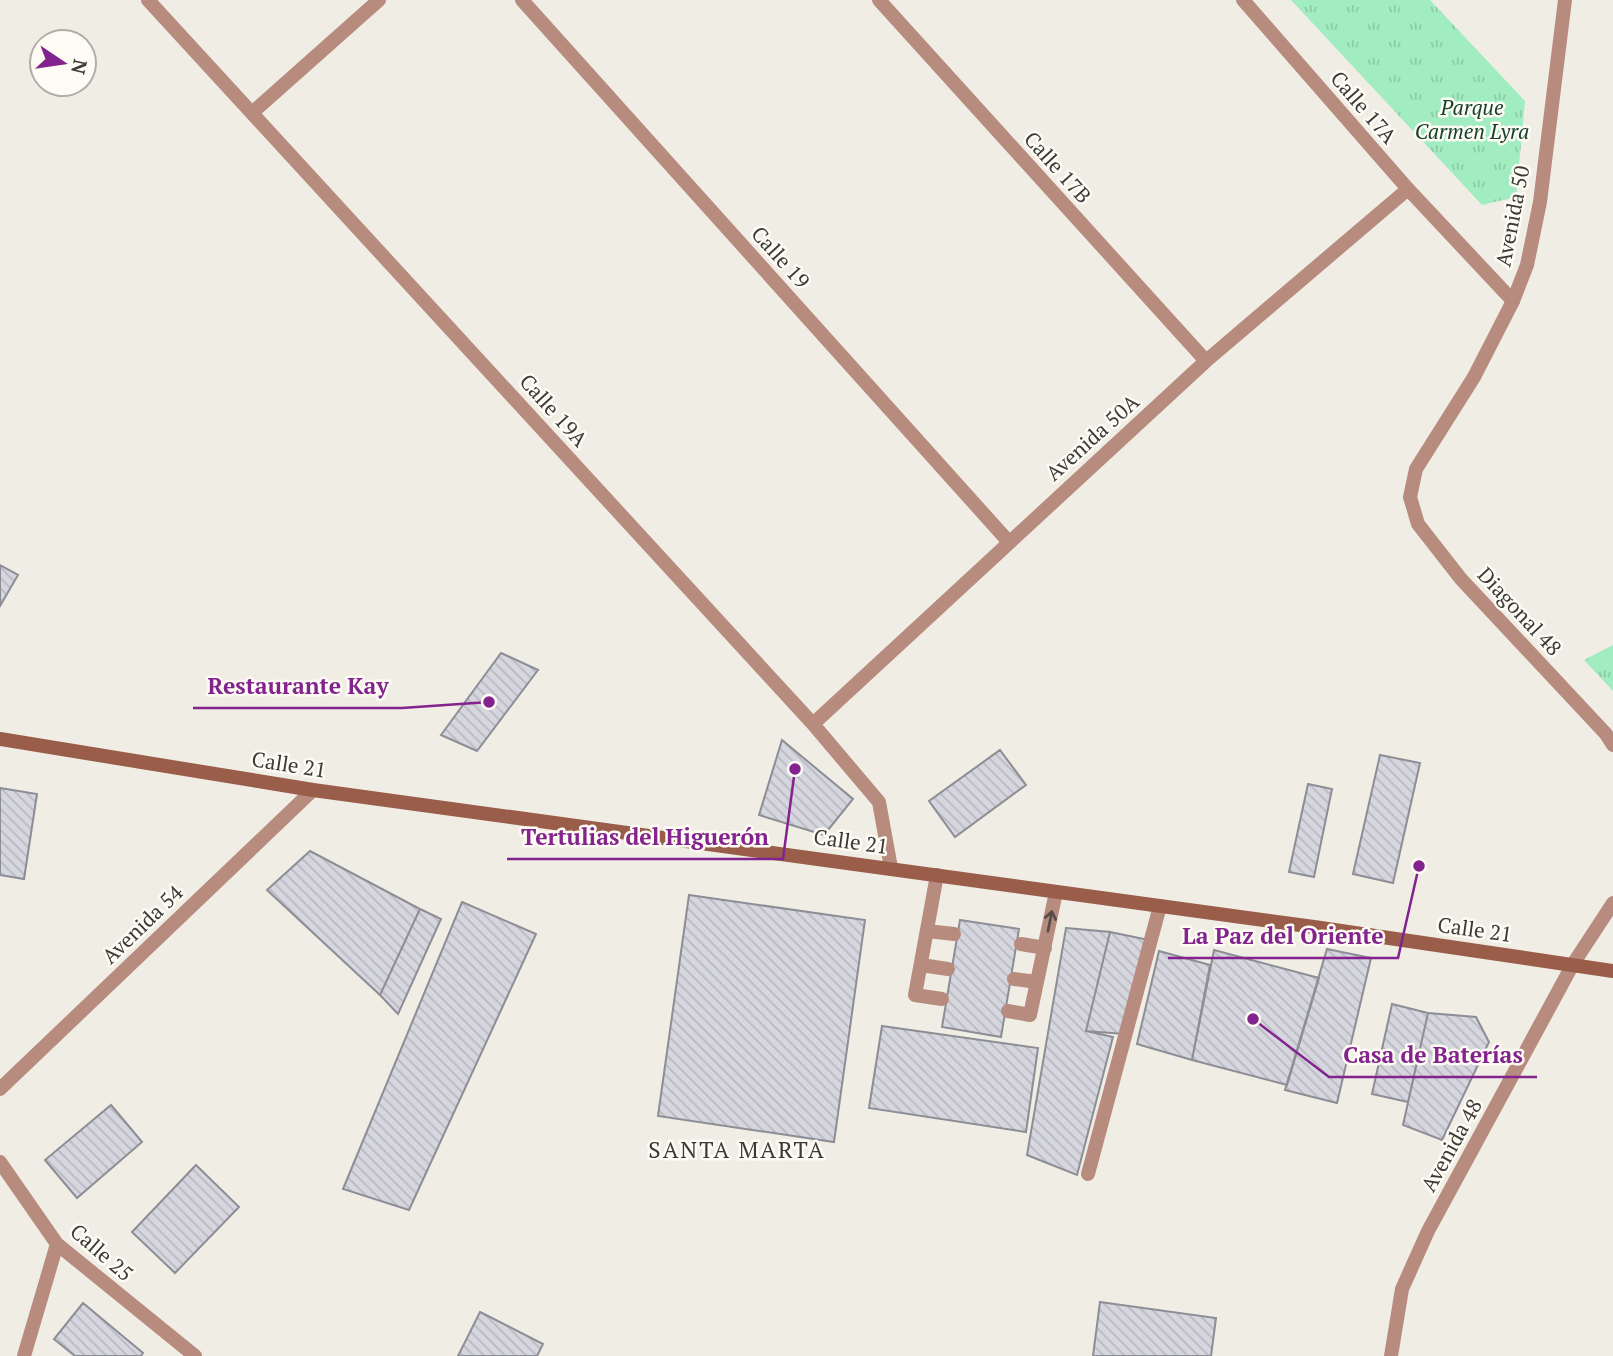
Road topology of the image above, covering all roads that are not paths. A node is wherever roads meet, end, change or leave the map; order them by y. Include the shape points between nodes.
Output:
1 (148, 0) edge
2 (379, 0) edge
3 (522, 0) edge
4 (879, 0) edge
5 (1243, 0) edge
6 (1565, 0) edge
7 (253, 112) junction
8 (1408, 188) junction
9 (1513, 300) junction
10 (1206, 361) junction
11 (1410, 497) joint
12 (1009, 541) junction
13 (813, 724) junction
14 (0, 739) edge
15 (1613, 746) edge
16 (313, 790) junction
17 (891, 868) junction
18 (937, 875) junction
19 (1056, 892) junction
20 (1613, 903) edge
21 (1160, 906) junction
22 (927, 931) junction
23 (954, 934) dead end
24 (1021, 944) dead end
25 (1045, 948) junction
26 (1573, 964) junction
27 (921, 965) junction
28 (948, 969) dead end
29 (1613, 971) edge
30 (1014, 979) dead end
31 (1037, 982) junction
32 (942, 999) dead end
33 (1009, 1011) dead end
34 (0, 1089) edge
35 (0, 1162) edge
36 (1088, 1174) dead end
37 (57, 1244) junction
38 (24, 1356) edge
39 (195, 1356) edge
40 (1391, 1356) edge

1 - 7 street, Calle 19A
2 - 7 street
3 - 12 street, Calle 19
4 - 10 street, Calle 17B
5 - 8 street, Calle 17A
6 - 9 street, Avenida 50 via 1540,202 1527,265
7 - 13 street, Calle 19A
8 - 9 street, Calle 17A
8 - 10 street, Avenida 50A
9 - 11 street, Avenida 50 via 1474,377 1416,470
10 - 12 street, Avenida 50A
11 - 15 street, Diagonal 48 via 1418,524 1461,579
12 - 13 street, Avenida 50A
13 - 17 street, Calle 19A via 879,802
14 - 16 main road, Calle 21
16 - 17 main road, Calle 21
16 - 34 street, Avenida 54
17 - 18 main road, Calle 21
18 - 19 main road, Calle 21
18 - 22 street
19 - 21 main road, Calle 21
25 -> 19 street
20 - 26 street
21 - 26 main road, Calle 21
21 - 36 street
22 - 23 street
22 - 27 street
24 - 25 street
25 - 31 street
26 - 29 main road, Calle 21
26 - 40 street, Avenida 48 via 1428,1231 1402,1289
27 - 28 street
27 - 32 street via 915,995
30 - 31 street
31 - 33 street via 1030,1015
35 - 37 street, Calle 25
37 - 38 street
37 - 39 street, Calle 25

